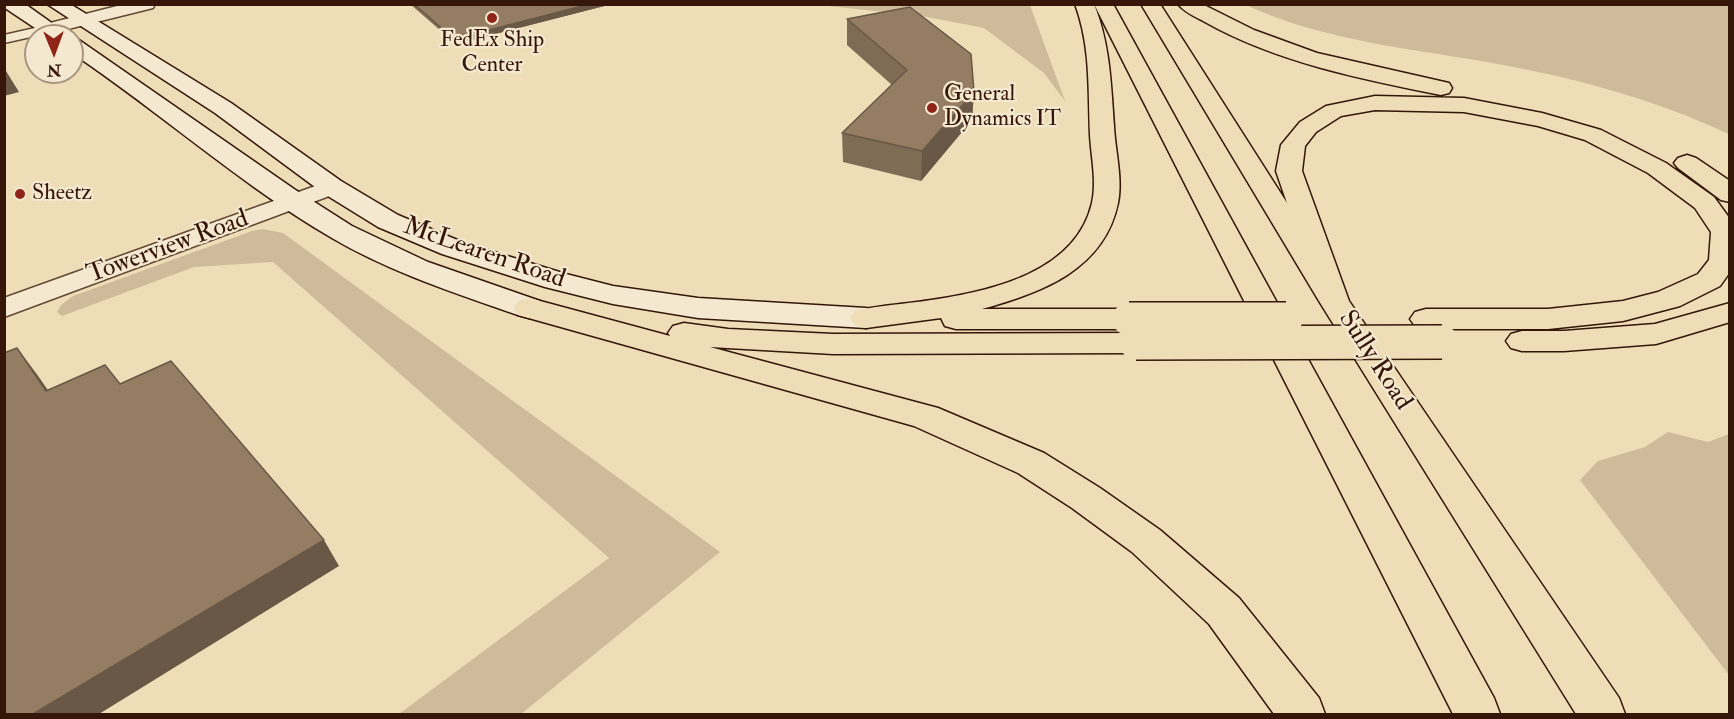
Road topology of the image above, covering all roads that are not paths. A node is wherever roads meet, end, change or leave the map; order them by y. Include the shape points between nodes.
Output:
1 (12, 4) edge
2 (103, 4) edge
3 (147, 4) edge
4 (1084, 4) edge
5 (1103, 4) edge
6 (1150, 4) edge
7 (1187, 4) edge
8 (69, 12) edge
9 (42, 24) edge
10 (53, 24) edge
11 (4, 29) edge
12 (24, 29) edge
13 (24, 34) edge
14 (4, 39) edge
15 (84, 52) edge
16 (332, 187) junction
17 (1730, 194) edge
18 (294, 201) junction
19 (1334, 301) junction
20 (4, 308) edge
21 (529, 308) junction
22 (1730, 312) edge
23 (866, 318) junction
24 (1434, 330) junction
25 (1132, 331) junction
26 (1302, 714) edge
27 (1477, 714) edge
28 (1602, 714) edge

1 - 9 main road
2 - 8 street
3 - 8 street
4 - 23 highway via 1098,43 1100,81 1105,204 1095,231 1076,257 1036,283 969,304
5 - 27 highway
6 - 19 highway, Sully Road
7 - 17 highway via 1212,20 1261,41 1333,65 1534,105 1590,121 1645,141 1696,168
8 - 10 street
8 - 16 main road, McLearen Road via 222,108
11 - 12 street
13 - 14 street
15 - 18 main road, McLearen Road
16 - 18 street, Towerview Road
16 - 23 main road, McLearen Road via 388,221 452,248 602,292 698,308
18 - 20 street, Towerview Road
18 - 21 main road, McLearen Road via 392,258
19 - 24 highway via 1289,171 1293,145 1308,127 1334,111 1375,103 1464,105 1542,120 1593,135 1658,168 1705,203 1725,232 1723,261 1709,280 1669,299 1623,311
19 - 28 highway, Sully Road
21 - 25 highway via 729,339 833,344
21 - 26 highway via 926,417 1031,464 1146,541 1224,611
22 - 24 highway via 1656,334 1564,341
23 - 25 highway
24 - 25 highway, bridge

